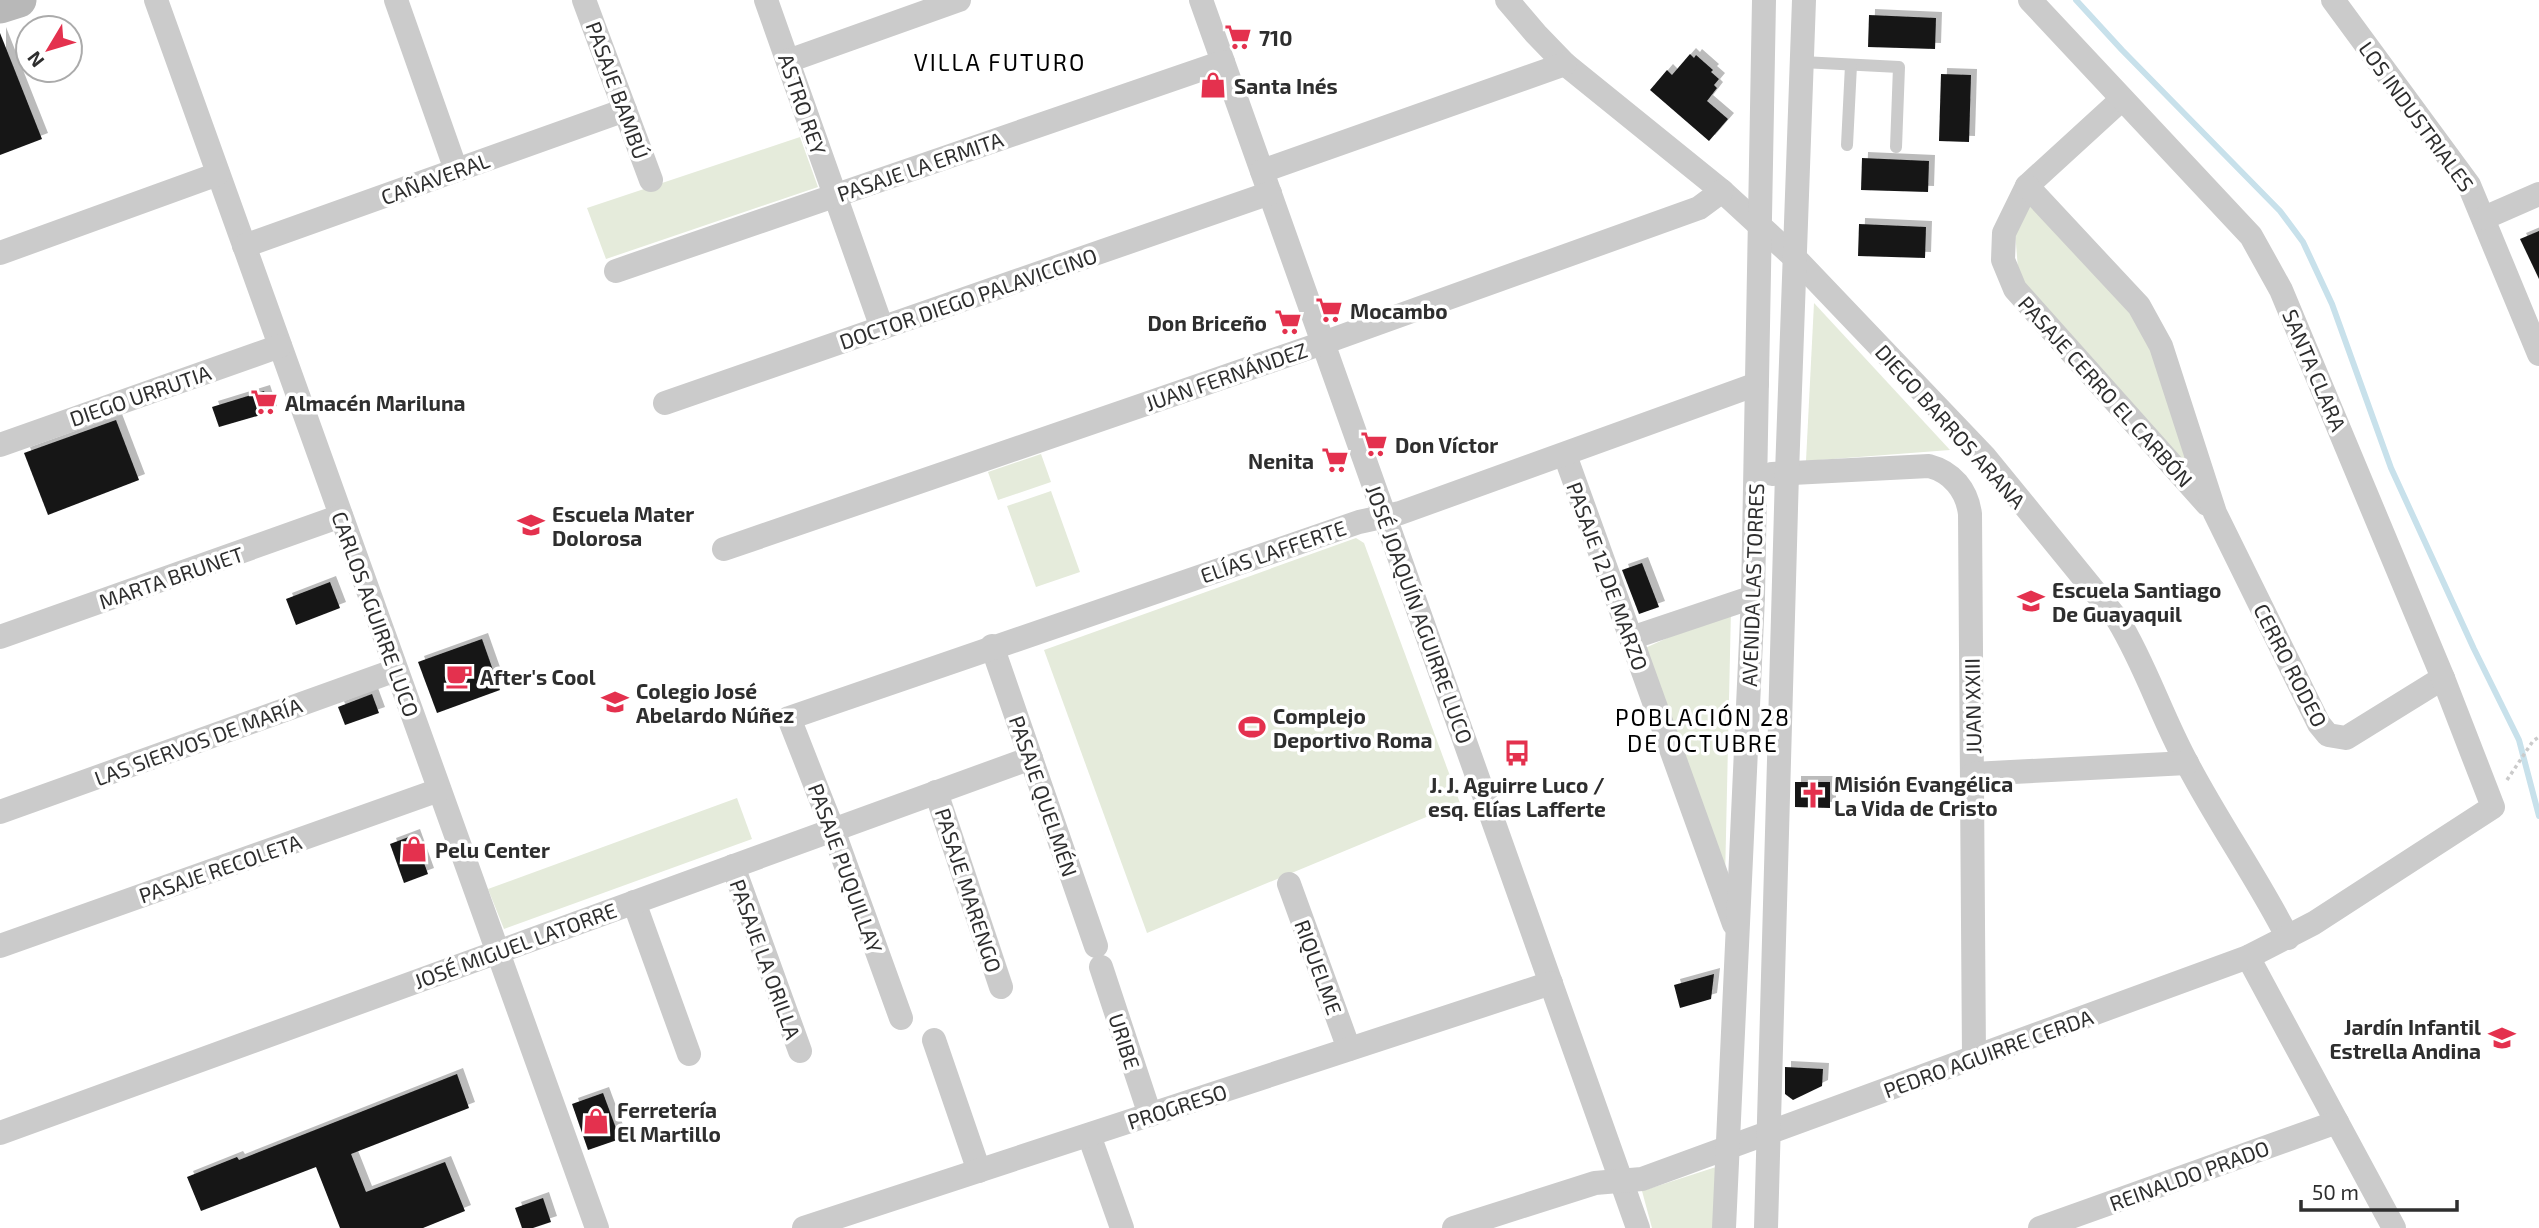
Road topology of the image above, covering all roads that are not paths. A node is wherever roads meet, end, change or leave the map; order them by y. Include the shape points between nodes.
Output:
1 (19, 0) edge
2 (156, 0) edge
3 (396, 0) edge
4 (584, 0) edge
5 (766, 0) edge
6 (959, 0) edge
7 (1201, 0) edge
8 (1507, 0) edge
9 (1764, 0) edge
10 (1804, 0) edge
11 (2030, 0) edge
12 (2333, 0) edge
13 (0, 6) edge
14 (788, 61) junction
15 (1223, 62) junction
16 (1802, 62) junction
17 (1565, 64) junction
18 (1852, 65) junction
19 (2121, 100) junction
20 (1760, 109) junction
21 (625, 110) junction
22 (1801, 111) junction
23 (1847, 145) dead end
24 (1896, 147) dead end
25 (456, 170) junction
26 (218, 174) junction
27 (651, 180) dead end
28 (1266, 182) junction
29 (2027, 186) junction
30 (1722, 191) junction
31 (2539, 194) edge
32 (835, 195) junction
33 (2484, 218) junction
34 (1758, 224) junction
35 (244, 246) junction
36 (0, 253) edge
37 (1796, 259) junction
38 (616, 271) dead end
39 (882, 328) junction
40 (1323, 343) junction
41 (280, 346) junction
42 (2539, 354) edge
43 (1757, 384) junction
44 (666, 403) dead end
45 (0, 444) edge
46 (1565, 455) junction
47 (1787, 473) junction
48 (1756, 475) junction
49 (2215, 513) junction
50 (341, 516) junction
51 (1385, 516) junction
52 (724, 549) dead end
53 (1753, 597) junction
54 (0, 637) edge
55 (1631, 639) junction
56 (992, 646) junction
57 (396, 670) junction
58 (2443, 678) junction
59 (789, 718) joint
60 (1031, 758) junction
61 (2187, 764) junction
62 (1973, 775) junction
63 (439, 790) junction
64 (936, 792) junction
65 (2493, 807) joint
66 (0, 812) edge
67 (833, 830) junction
68 (733, 866) junction
69 (1289, 884) dead end
70 (634, 902) junction
71 (1738, 934) junction
72 (2288, 938) junction
73 (0, 946) edge
74 (497, 951) junction
75 (1099, 957) joint
76 (2248, 957) junction
77 (1551, 983) junction
78 (1001, 987) dead end
79 (901, 1018) dead end
80 (934, 1040) dead end
81 (1349, 1049) junction
82 (800, 1051) dead end
83 (689, 1054) dead end
84 (1974, 1058) junction
85 (1150, 1115) junction
86 (2337, 1122) junction
87 (0, 1133) edge
88 (1769, 1133) junction
89 (1089, 1135) junction
90 (1727, 1148) junction
91 (979, 1171) junction
92 (1621, 1180) junction
93 (597, 1228) edge
94 (804, 1228) edge
95 (1122, 1228) edge
96 (1454, 1228) edge
97 (1638, 1228) edge
98 (1724, 1228) edge
99 (1766, 1228) edge
100 (2040, 1228) edge
101 (2394, 1228) edge

1 - 13 main road
2 - 26 street, CARLOS AGUIRRE LUCO
3 - 25 street
4 - 21 street, PASAJE BAMBÚ
5 - 14 street, ASTRO REY
6 - 14 street
7 - 15 street, JOSÉ JOAQUÍN AGUIRRE LUCO
8 - 17 street, DIEGO BARROS ARANA
9 - 20 street, AVENIDA LAS TORRES
10 - 16 street, AVENIDA LAS TORRES
11 - 19 street, SANTA CLARA
12 - 33 street, LOS INDUSTRIALES via 2469,185
14 - 32 street, ASTRO REY
15 - 28 street, JOSÉ JOAQUÍN AGUIRRE LUCO
15 - 32 street, PASAJE LA ERMITA
16 - 18 lane
16 - 22 street, AVENIDA LAS TORRES
17 - 28 street, DOCTOR DIEGO PALAVICCINO
17 - 30 street, DIEGO BARROS ARANA
18 - 23 lane
18 - 24 lane via 1899,67
19 - 29 street
19 - 58 street, SANTA CLARA via 2251,236 2281,290
20 - 22 street
20 - 34 street, AVENIDA LAS TORRES
21 - 25 street, CAÑAVERAL
21 - 27 street, PASAJE BAMBÚ
22 - 37 street, AVENIDA LAS TORRES
25 - 35 street, CAÑAVERAL
26 - 35 street, CARLOS AGUIRRE LUCO
26 - 36 street
28 - 39 street, DOCTOR DIEGO PALAVICCINO
28 - 40 street, JOSÉ JOAQUÍN AGUIRRE LUCO
29 - 49 street via 2139,306 2161,346
29 - 49 street, PASAJE CERRO EL CARBÓN via 2004,233 2003,260 2015,289
30 - 34 street, DIEGO BARROS ARANA
30 - 40 street, JUAN FERNÁNDEZ via 1699,208
31 - 33 street
32 - 38 street, PASAJE LA ERMITA
32 - 39 street, ASTRO REY
33 - 42 street, LOS INDUSTRIALES
34 - 37 street, DIEGO BARROS ARANA
34 - 43 street, AVENIDA LAS TORRES
35 - 41 street, CARLOS AGUIRRE LUCO
37 - 47 street, AVENIDA LAS TORRES
37 - 61 street, DIEGO BARROS ARANA via 1985,457 2118,620 2133,643
39 - 44 street, DOCTOR DIEGO PALAVICCINO
40 - 51 street, JOSÉ JOAQUÍN AGUIRRE LUCO
40 - 52 street, JUAN FERNÁNDEZ
41 - 45 street, DIEGO URRUTIA
41 - 50 street, CARLOS AGUIRRE LUCO
43 - 46 street, ELÍAS LAFFERTE
43 - 48 street, AVENIDA LAS TORRES
46 - 51 street, ELÍAS LAFFERTE
46 - 55 street, PASAJE 12 DE MARZO
47 - 48 street
47 - 62 street, JUAN XXIII via 1929,466 1944,471 1967,498
47 - 88 street, AVENIDA LAS TORRES
48 - 53 street, AVENIDA LAS TORRES
49 - 58 street, CERRO RODEO via 2328,735 2346,738
50 - 54 street, MARTA BRUNET
50 - 57 street, CARLOS AGUIRRE LUCO
51 - 56 street, ELÍAS LAFFERTE
51 - 77 street, JOSÉ JOAQUÍN AGUIRRE LUCO
53 - 55 street
53 - 71 street, AVENIDA LAS TORRES
55 - 71 street, PASAJE 12 DE MARZO
56 - 59 street, ELÍAS LAFFERTE
56 - 60 street, PASAJE QUELMÉN
57 - 63 street, CARLOS AGUIRRE LUCO
57 - 66 street, LAS SIERVOS DE MARÍA
58 - 65 street, SANTA CLARA
59 - 67 street, PASAJE PUQUILLAY
60 - 64 street, JOSÉ MIGUEL LATORRE
60 - 75 street, PASAJE QUELMÉN
61 - 62 street
61 - 72 street, DIEGO BARROS ARANA
62 - 84 street, JUAN XXIII
63 - 73 street, PASAJE RECOLETA
63 - 74 street, CARLOS AGUIRRE LUCO
64 - 67 street, JOSÉ MIGUEL LATORRE
64 - 78 street, PASAJE MARENGO
65 - 72 street, PEDRO AGUIRRE CERDA
67 - 68 street, JOSÉ MIGUEL LATORRE
67 - 79 street, PASAJE PUQUILLAY
68 - 70 street, JOSÉ MIGUEL LATORRE
68 - 82 street, PASAJE LA ORILLA
69 - 81 street, RIQUELME
70 - 74 street, JOSÉ MIGUEL LATORRE
70 - 83 street
71 - 90 street, AVENIDA LAS TORRES
72 - 76 street, PEDRO AGUIRRE CERDA
74 - 87 street, JOSÉ MIGUEL LATORRE
74 - 93 street, CARLOS AGUIRRE LUCO
75 - 85 street, URIBE
76 - 84 street, PEDRO AGUIRRE CERDA
76 - 86 street
77 - 81 street, PROGRESO
77 - 92 street, JOSÉ JOAQUÍN AGUIRRE LUCO
80 - 91 street
81 - 85 street, PROGRESO
84 - 88 street, PEDRO AGUIRRE CERDA
85 - 89 street, PROGRESO
86 - 100 street, REINALDO PRADO
86 - 101 street
88 - 90 street, PEDRO AGUIRRE CERDA
88 - 99 street, AVENIDA LAS TORRES
89 - 91 street, PROGRESO
89 - 95 street
90 - 92 street, PEDRO AGUIRRE CERDA via 1642,1179
90 - 98 street, AVENIDA LAS TORRES
91 - 94 street, PROGRESO
92 - 96 street, PEDRO AGUIRRE CERDA via 1595,1182
92 - 97 street, JOSÉ JOAQUÍN AGUIRRE LUCO

